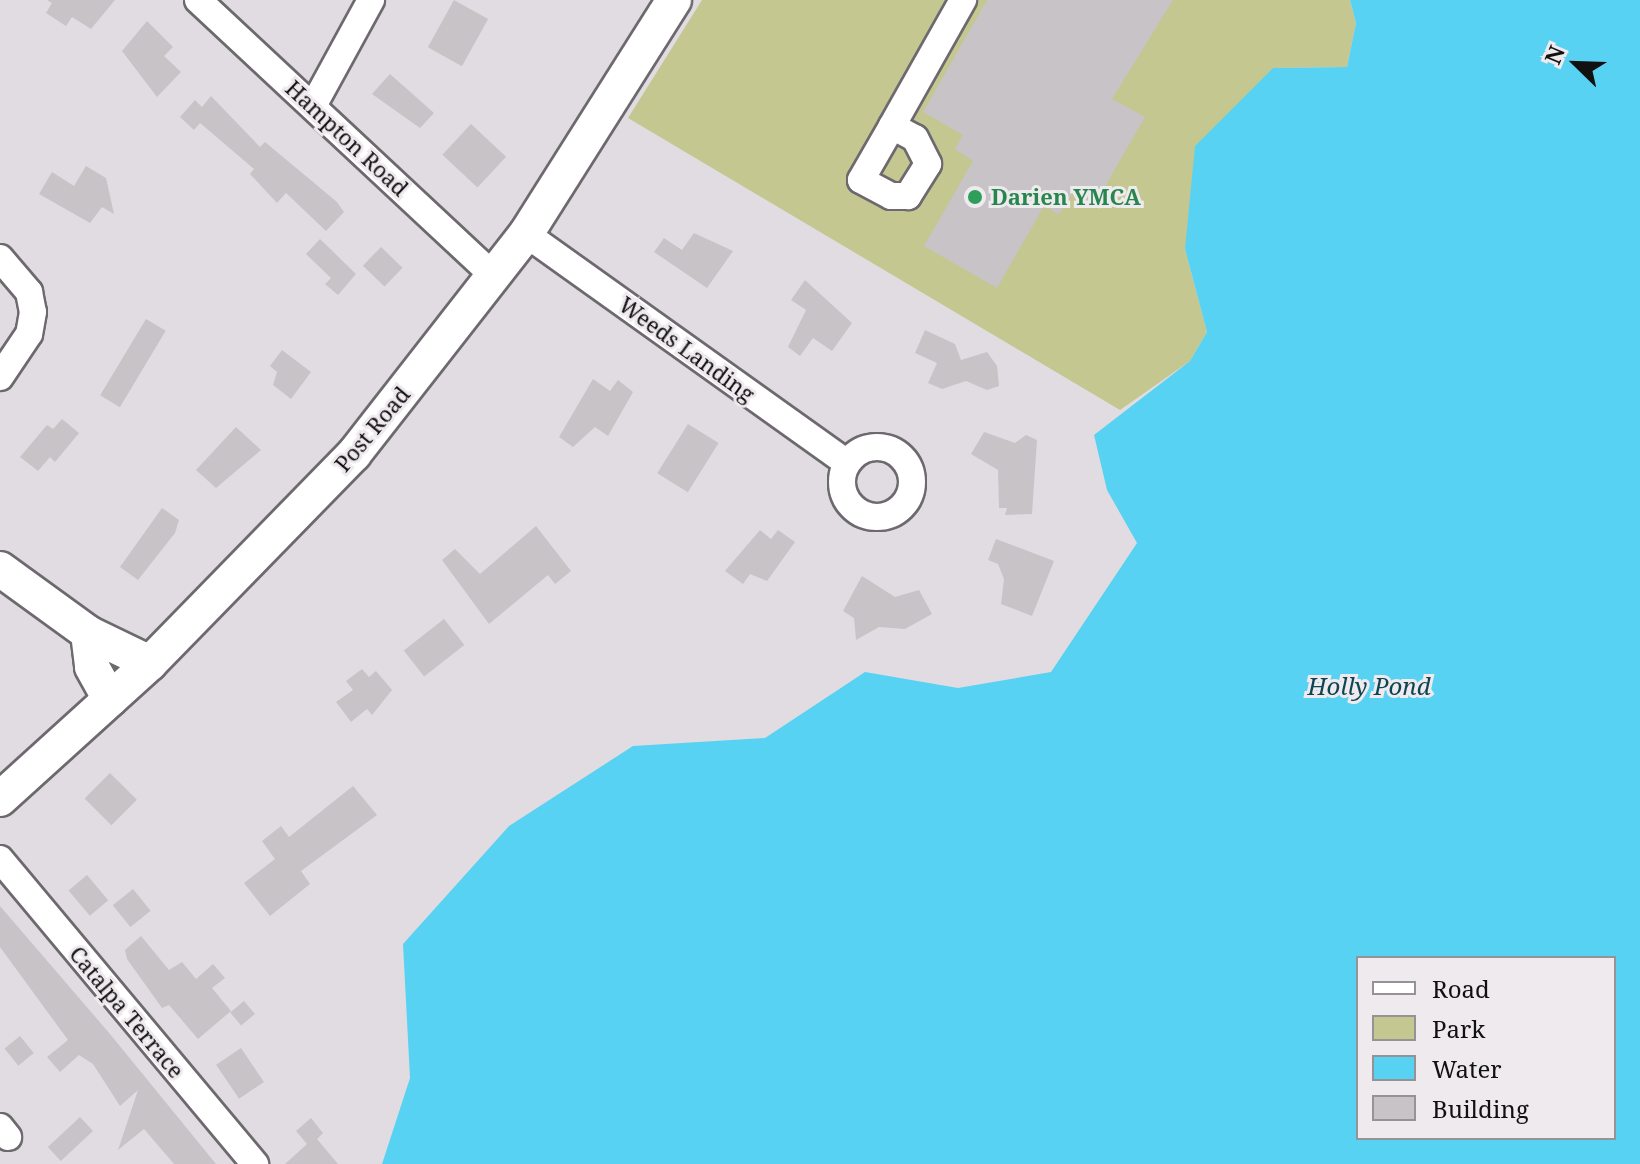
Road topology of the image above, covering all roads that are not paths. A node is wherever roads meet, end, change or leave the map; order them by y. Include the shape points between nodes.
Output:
1 (198, 0) edge
2 (371, 0) edge
3 (674, 0) edge
4 (963, 0) edge
5 (313, 106) junction
6 (892, 126) junction
7 (526, 234) junction
8 (0, 258) edge
9 (495, 277) junction
10 (0, 377) edge
11 (847, 463) dead end
12 (0, 569) edge
13 (88, 633) junction
14 (150, 663) junction
15 (110, 699) junction
16 (0, 799) edge
17 (0, 859) edge
18 (255, 1164) edge

1 - 5 street, Hampton Road
2 - 5 street
3 - 7 main road, Post Road
4 - 6 street
5 - 9 street, Hampton Road
6 - 6 street via 861,180 891,196 908,196 928,164 922,149
7 - 9 main road, Post Road
7 - 11 street, Weeds Landing
8 - 10 street via 29,292 33,312 29,334
9 - 14 main road, Post Road via 354,454
12 - 13 main road
13 - 14 main road
13 - 15 main road via 92,667
14 - 15 main road, Post Road
15 - 16 main road, Post Road
17 - 18 street, Catalpa Terrace

